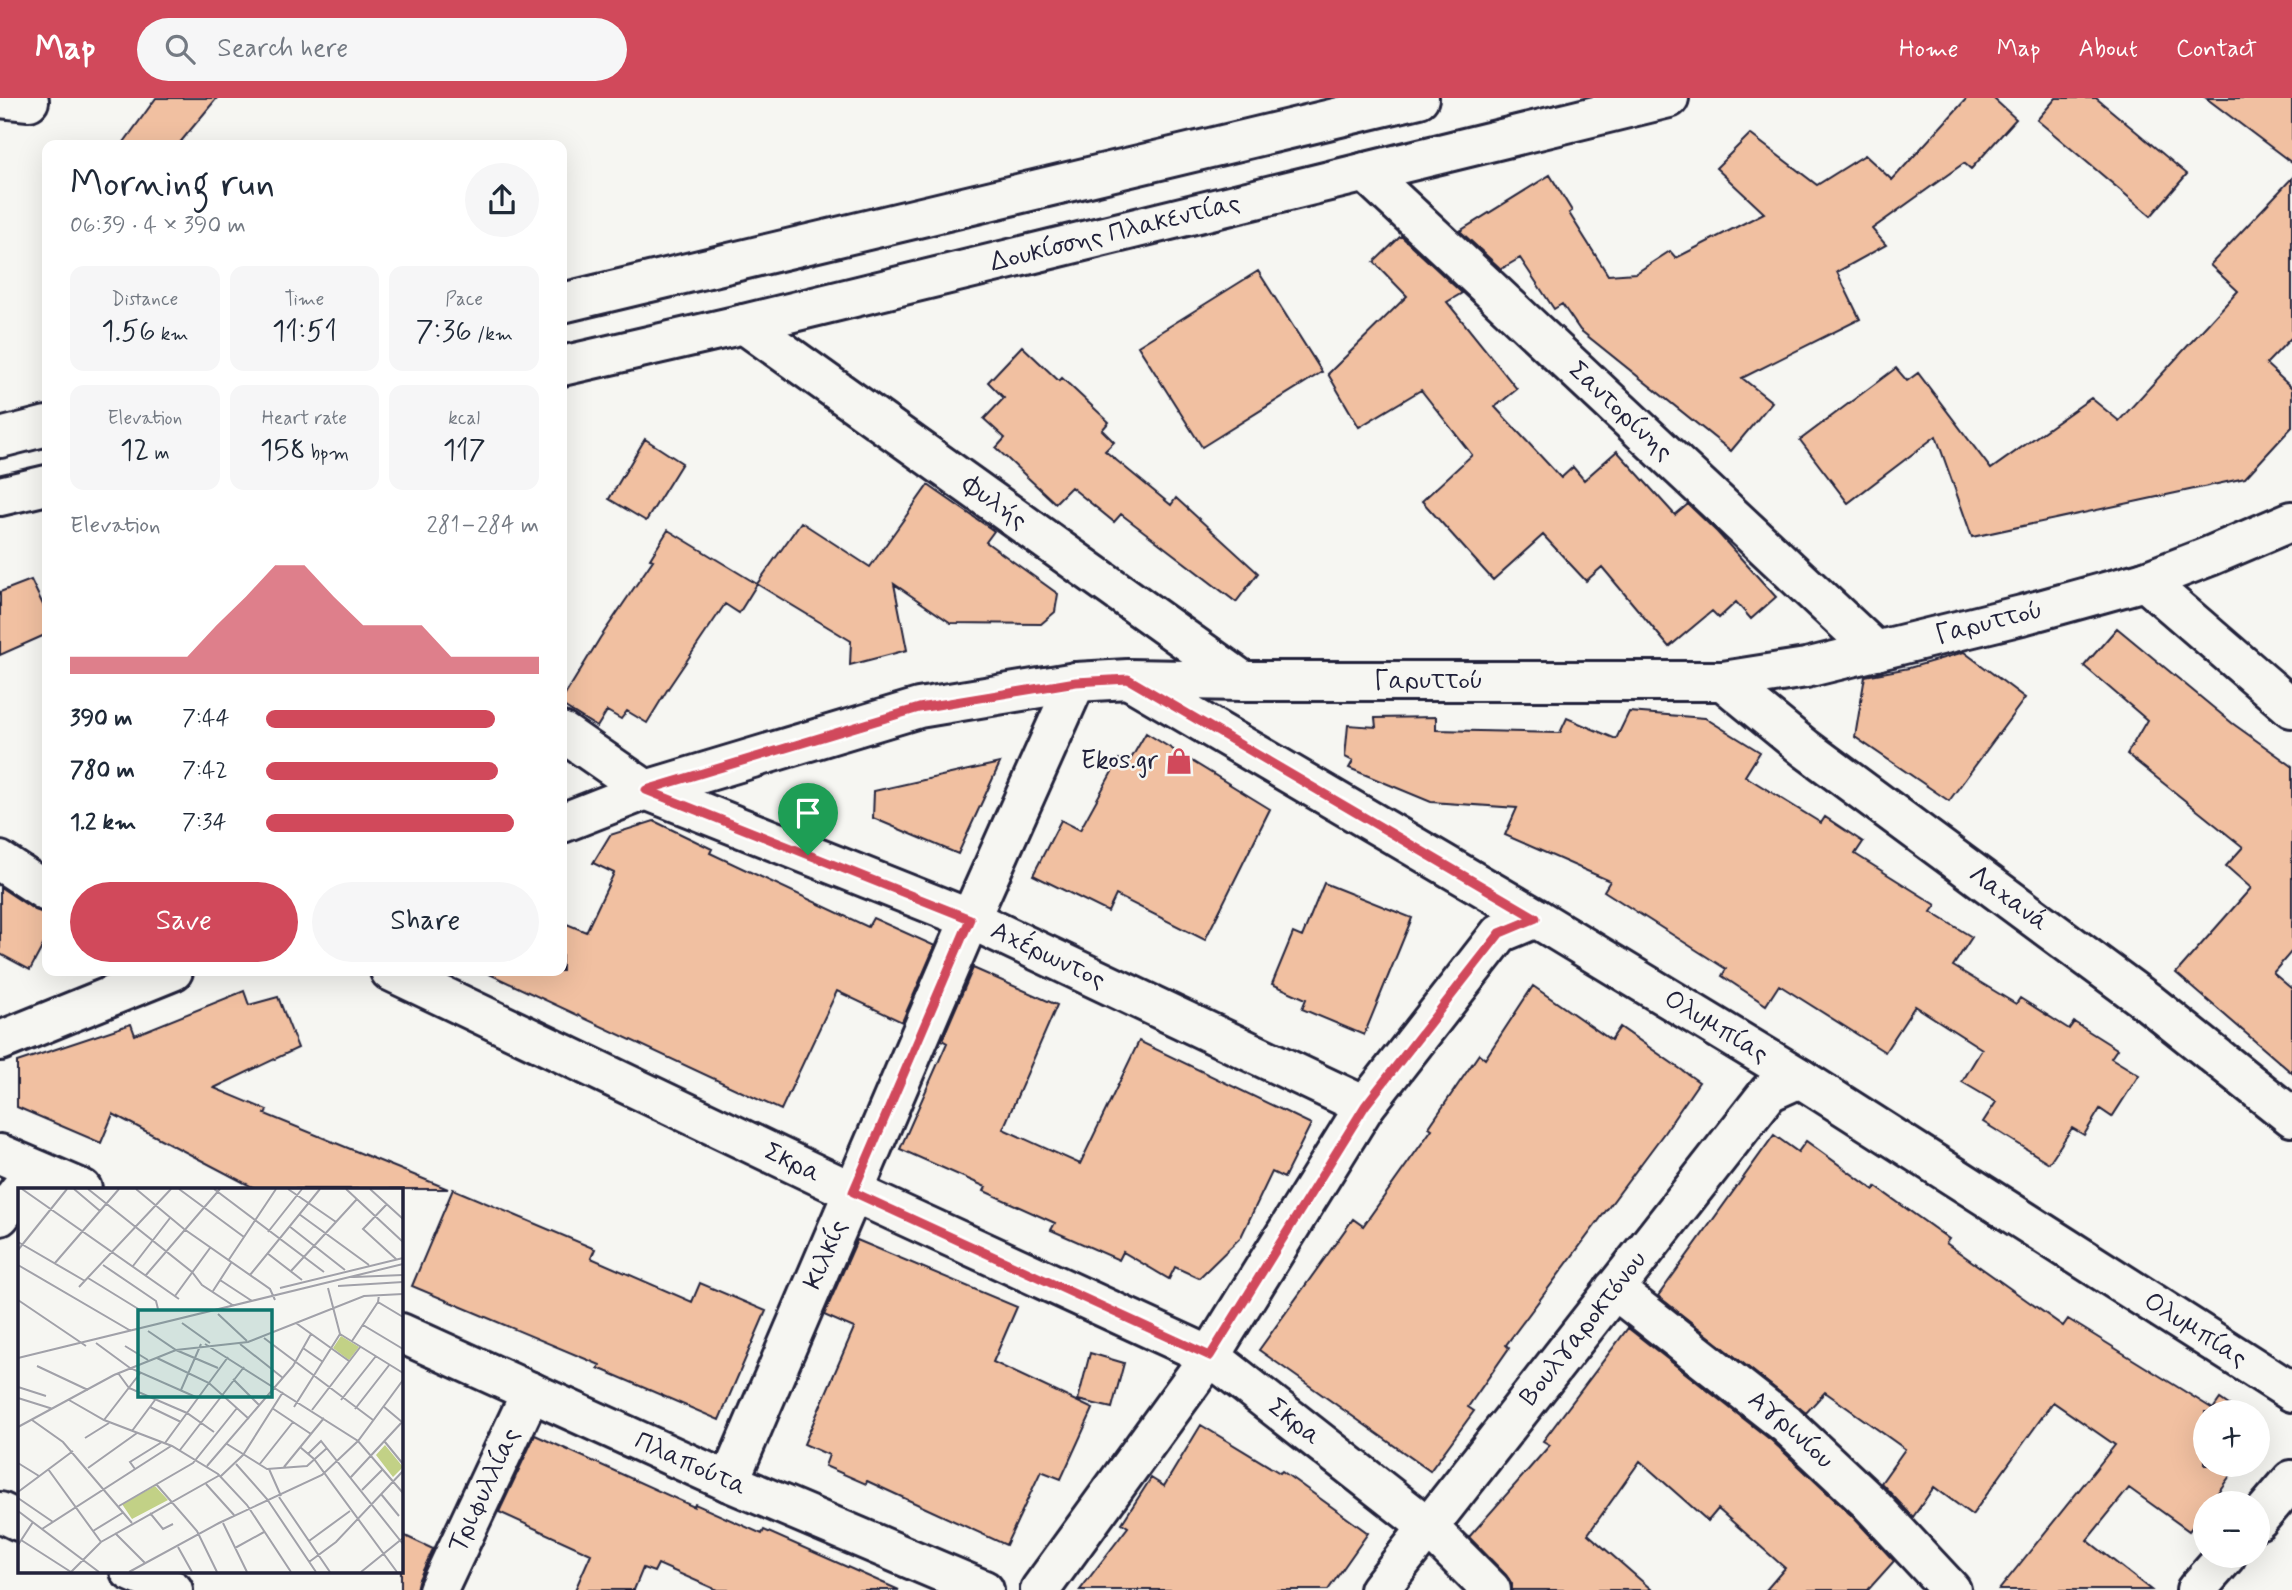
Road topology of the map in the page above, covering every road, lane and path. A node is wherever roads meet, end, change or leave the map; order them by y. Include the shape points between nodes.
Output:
1 (1419, 98) edge
2 (1669, 98) edge
3 (1365, 172) junction
4 (567, 302) edge
5 (744, 324) junction
6 (567, 365) edge
7 (42, 427) edge
8 (0, 438) edge
9 (42, 486) edge
10 (0, 496) edge
11 (2292, 521) edge
12 (2146, 581) junction
13 (1876, 651) junction
14 (1128, 679) junction
15 (1243, 681) junction
16 (1723, 681) junction
17 (1076, 682) junction
18 (2292, 708) edge
19 (567, 735) edge
20 (646, 790) junction
21 (567, 821) edge
22 (0, 860) edge
23 (42, 889) edge
24 (1536, 918) junction
25 (970, 919) junction
26 (159, 976) edge
27 (400, 976) edge
28 (0, 1041) edge
29 (1800, 1078) junction
30 (1365, 1106) junction
31 (2292, 1116) edge
32 (0, 1154) edge
33 (25, 1183) edge
34 (72, 1188) edge
35 (18, 1192) edge
36 (853, 1192) junction
37 (0, 1216) edge
38 (1614, 1289) junction
39 (402, 1333) edge
40 (1210, 1356) junction
41 (531, 1392) junction
42 (2292, 1392) edge
43 (2292, 1480) edge
44 (729, 1482) junction
45 (2270, 1506) edge
46 (0, 1512) edge
47 (18, 1521) edge
48 (1427, 1526) junction
49 (2215, 1568) edge
50 (132, 1572) edge
51 (173, 1590) edge
52 (438, 1590) edge
53 (984, 1590) edge
54 (1040, 1590) edge
55 (1379, 1590) edge
56 (1491, 1590) edge
57 (1951, 1590) edge
58 (2196, 1590) edge

1 - 4 street
2 - 3 street, Δουκίσσης Πλακεντίας
3 - 5 street, Δουκίσσης Πλακεντίας
3 - 13 street, Σαντορίνης
5 - 6 street, Δουκίσσης Πλακεντίας
5 - 15 street, Φυλής
7 - 8 street
9 - 10 street
11 - 12 street, Γαρυττού
12 - 13 street, Γαρυττού
12 - 18 street
13 - 16 street, Γαρυττού
14 - 15 street, Γαρυττού
14 - 17 street, Γαρυττού
14 - 24 street, Ολυμπίας
15 - 16 street, Γαρυττού
16 - 31 street, Λαχανά via 1806,749 2148,1002
17 - 20 street, Γαρυττού via 919,708
17 - 25 street, Κιλκίς
19 - 20 street, Αχέρωντος
20 - 21 street, Γαρυττού
20 - 25 street, Αχέρωντος
22 - 23 street
24 - 29 street, Ολυμπίας
24 - 30 street via 1500,933
25 - 30 street, Αχέρωντος
25 - 36 street, Κιλκίς
26 - 28 street
27 - 36 street, Σκρα
29 - 38 street, Βουλγαροκτόνου via 1769,1093
29 - 42 street, Ολυμπίας
30 - 40 street
32 - 33 street
33 - 34 street
35 - 37 street
36 - 40 street, Σκρα
36 - 44 street, Κιλκίς
38 - 48 street, Βουλγαροκτόνου
38 - 57 street, Αγρινίου via 1786,1424 1868,1501
39 - 41 street, Πλαπούτα
40 - 48 street, Σκρα
40 - 54 street
41 - 44 street, Πλαπούτα
41 - 52 street, Τριφυλλίας
43 - 45 street
44 - 53 street, Πλαπούτα
46 - 47 street
48 - 55 street, Βουλγαροκτόνου
48 - 56 street, Σκρα
49 - 58 street
50 - 51 street

